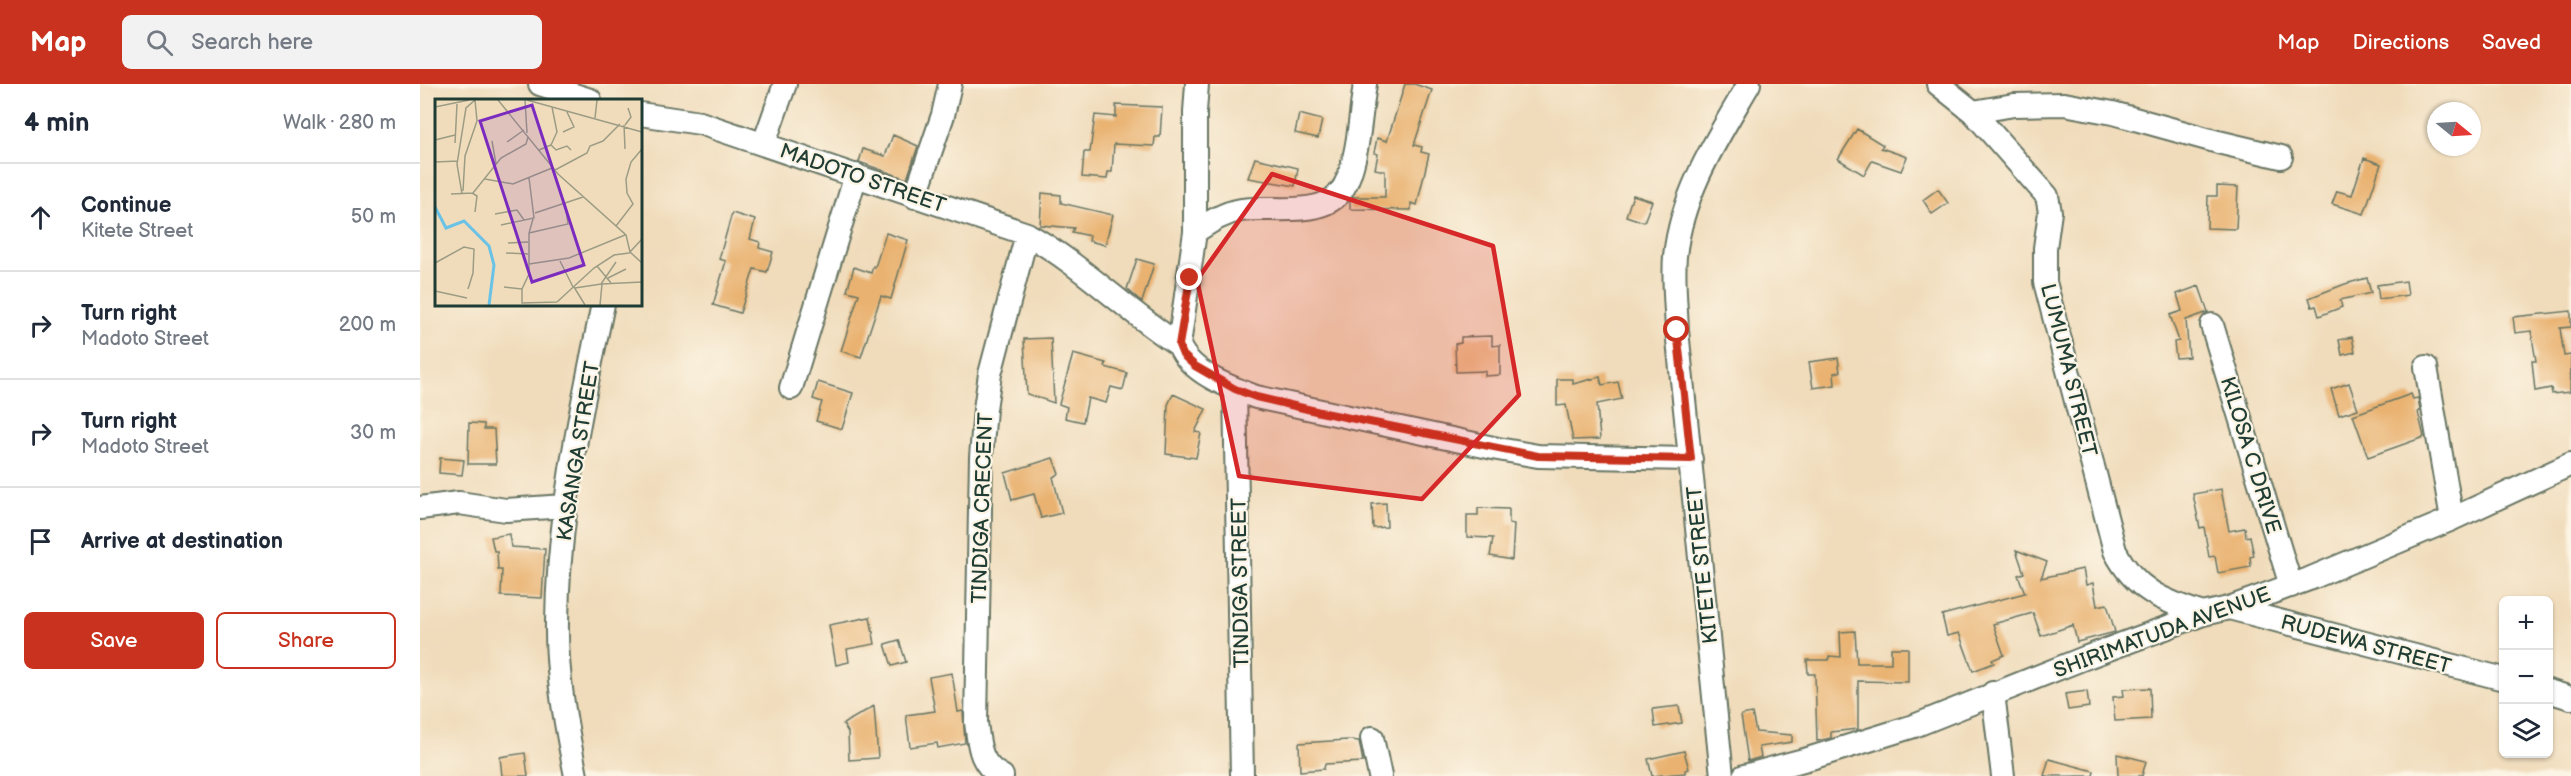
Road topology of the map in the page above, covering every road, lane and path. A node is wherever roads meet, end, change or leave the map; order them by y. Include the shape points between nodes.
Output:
1 (540, 84) edge
2 (785, 84) edge
3 (950, 84) edge
4 (1197, 84) edge
5 (1365, 84) edge
6 (1749, 84) edge
7 (1938, 84) edge
8 (587, 99) edge
9 (1973, 112) junction
10 (642, 120) edge
11 (764, 143) junction
12 (2281, 157) dead end
13 (856, 175) junction
14 (915, 197) junction
15 (1195, 232) junction
16 (1027, 234) junction
17 (603, 306) edge
18 (2212, 325) dead end
19 (1179, 345) junction
20 (2427, 367) dead end
21 (791, 388) dead end
22 (1235, 389) junction
23 (1691, 459) junction
24 (2571, 464) edge
25 (565, 506) junction
26 (420, 508) edge
27 (2452, 519) junction
28 (2291, 586) junction
29 (2229, 608) junction
30 (2203, 614) junction
31 (2499, 678) edge
32 (1993, 693) junction
33 (2553, 693) edge
34 (2571, 698) edge
35 (1372, 738) dead end
36 (576, 776) edge
37 (1002, 776) edge
38 (1242, 776) edge
39 (1380, 776) edge
40 (1722, 776) edge
41 (1744, 776) edge
42 (2003, 776) edge

1 - 8 street
2 - 11 street
3 - 14 street
4 - 15 street
5 - 15 street via 1353,162 1345,186 1332,201 1310,209 1239,211 1218,216
6 - 23 street, KITETE STREET via 1692,187 1679,232 1675,259 1677,330
7 - 9 street, LUMUMA STREET
9 - 12 street via 2014,105 2064,104
9 - 30 street, LUMUMA STREET via 2047,196 2050,212 2045,282 2115,551 2124,569 2140,585 2166,602
10 - 11 street, MADOTO STREET via 700,123
11 - 13 street, MADOTO STREET
13 - 14 street, MADOTO STREET
13 - 21 street
14 - 16 street, MADOTO STREET
15 - 19 street
16 - 19 street, MADOTO STREET via 1058,252
16 - 37 street, TINDIGA CRECENT via 990,374 981,457 976,722 980,754 992,771
17 - 25 street, KASANGA STREET
18 - 28 street, KILOSA C DRIVE
19 - 22 street via 1195,366
20 - 27 street
22 - 23 street via 1320,412 1538,456
22 - 38 street, TINDIGA STREET
23 - 40 street, KITETE STREET
24 - 27 street, SHIRIMATUDA AVENUE
25 - 26 street via 506,510 459,503
25 - 36 street, KASANGA STREET via 556,622
27 - 28 street, SHIRIMATUDA AVENUE
28 - 29 street, SHIRIMATUDA AVENUE
29 - 30 street, SHIRIMATUDA AVENUE
29 - 31 street, RUDEWA STREET
30 - 32 street, SHIRIMATUDA AVENUE
32 - 41 street, SHIRIMATUDA AVENUE via 1914,726
32 - 42 street
33 - 34 street
35 - 39 street

